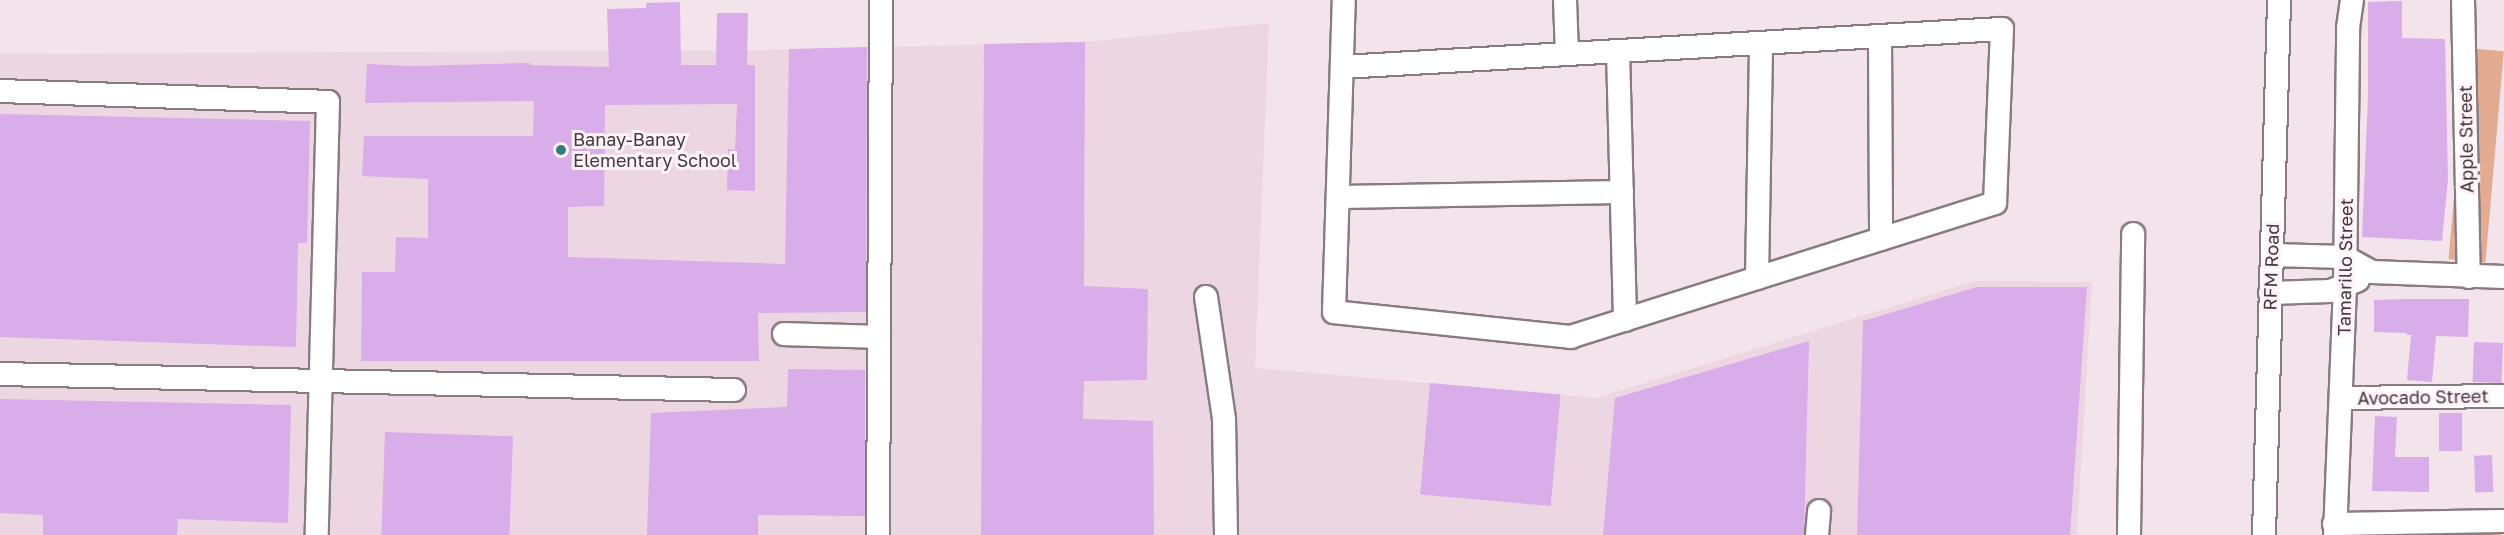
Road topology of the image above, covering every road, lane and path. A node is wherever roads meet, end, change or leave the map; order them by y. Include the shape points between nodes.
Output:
1 (881, 0) edge
2 (1344, 0) edge
3 (1565, 0) edge
4 (2279, 0) edge
5 (2352, 0) edge
6 (2463, 0) edge
7 (1880, 36) junction
8 (1761, 43) junction
9 (1618, 51) junction
10 (1567, 54) junction
11 (1342, 67) junction
12 (0, 91) edge
13 (1622, 192) junction
14 (1338, 197) junction
15 (2133, 234) dead end
16 (1881, 239) junction
17 (2272, 255) junction
18 (2345, 257) junction
19 (2372, 272) junction
20 (2504, 277) edge
21 (1757, 278) junction
22 (2469, 278) junction
23 (2345, 287) junction
24 (2270, 293) junction
25 (1206, 297) dead end
26 (1625, 320) junction
27 (784, 334) dead end
28 (879, 337) junction
29 (0, 374) edge
30 (321, 381) junction
31 (734, 390) dead end
32 (2504, 396) edge
33 (2341, 398) junction
34 (1818, 511) dead end
35 (2504, 521) edge
36 (2335, 529) edge
37 (316, 535) edge
38 (878, 535) edge
39 (1226, 535) edge
40 (1817, 535) edge
41 (2128, 535) edge
42 (2264, 535) edge

1 - 28 street
2 - 11 street
3 - 10 street
4 - 17 street, RFM Road
5 - 18 street, Tamarillo Street via 2348,28
6 - 22 street, Apple Street
7 - 8 street
7 - 16 street
7 - 16 street via 2002,29 1995,203
8 - 9 street
8 - 21 street
9 - 10 street
9 - 13 street
10 - 11 street
11 - 14 street
12 - 30 street via 328,102
13 - 14 street
13 - 26 street
14 - 26 street via 1334,312 1571,337
15 - 41 street
16 - 21 street
17 - 18 street
17 - 24 street, RFM Road
18 - 19 street
18 - 23 street, Tamarillo Street
19 - 22 street
19 - 23 street
20 - 22 street
21 - 26 street
23 - 24 street via 2308,293
23 - 33 street, Tamarillo Street
24 - 42 street, RFM Road
25 - 39 street via 1224,419
27 - 28 street
28 - 38 street
29 - 30 street
30 - 31 street
30 - 37 street
32 - 33 street, Avocado Street
33 - 36 street, Tamarillo Street
34 - 40 street
35 - 36 street

